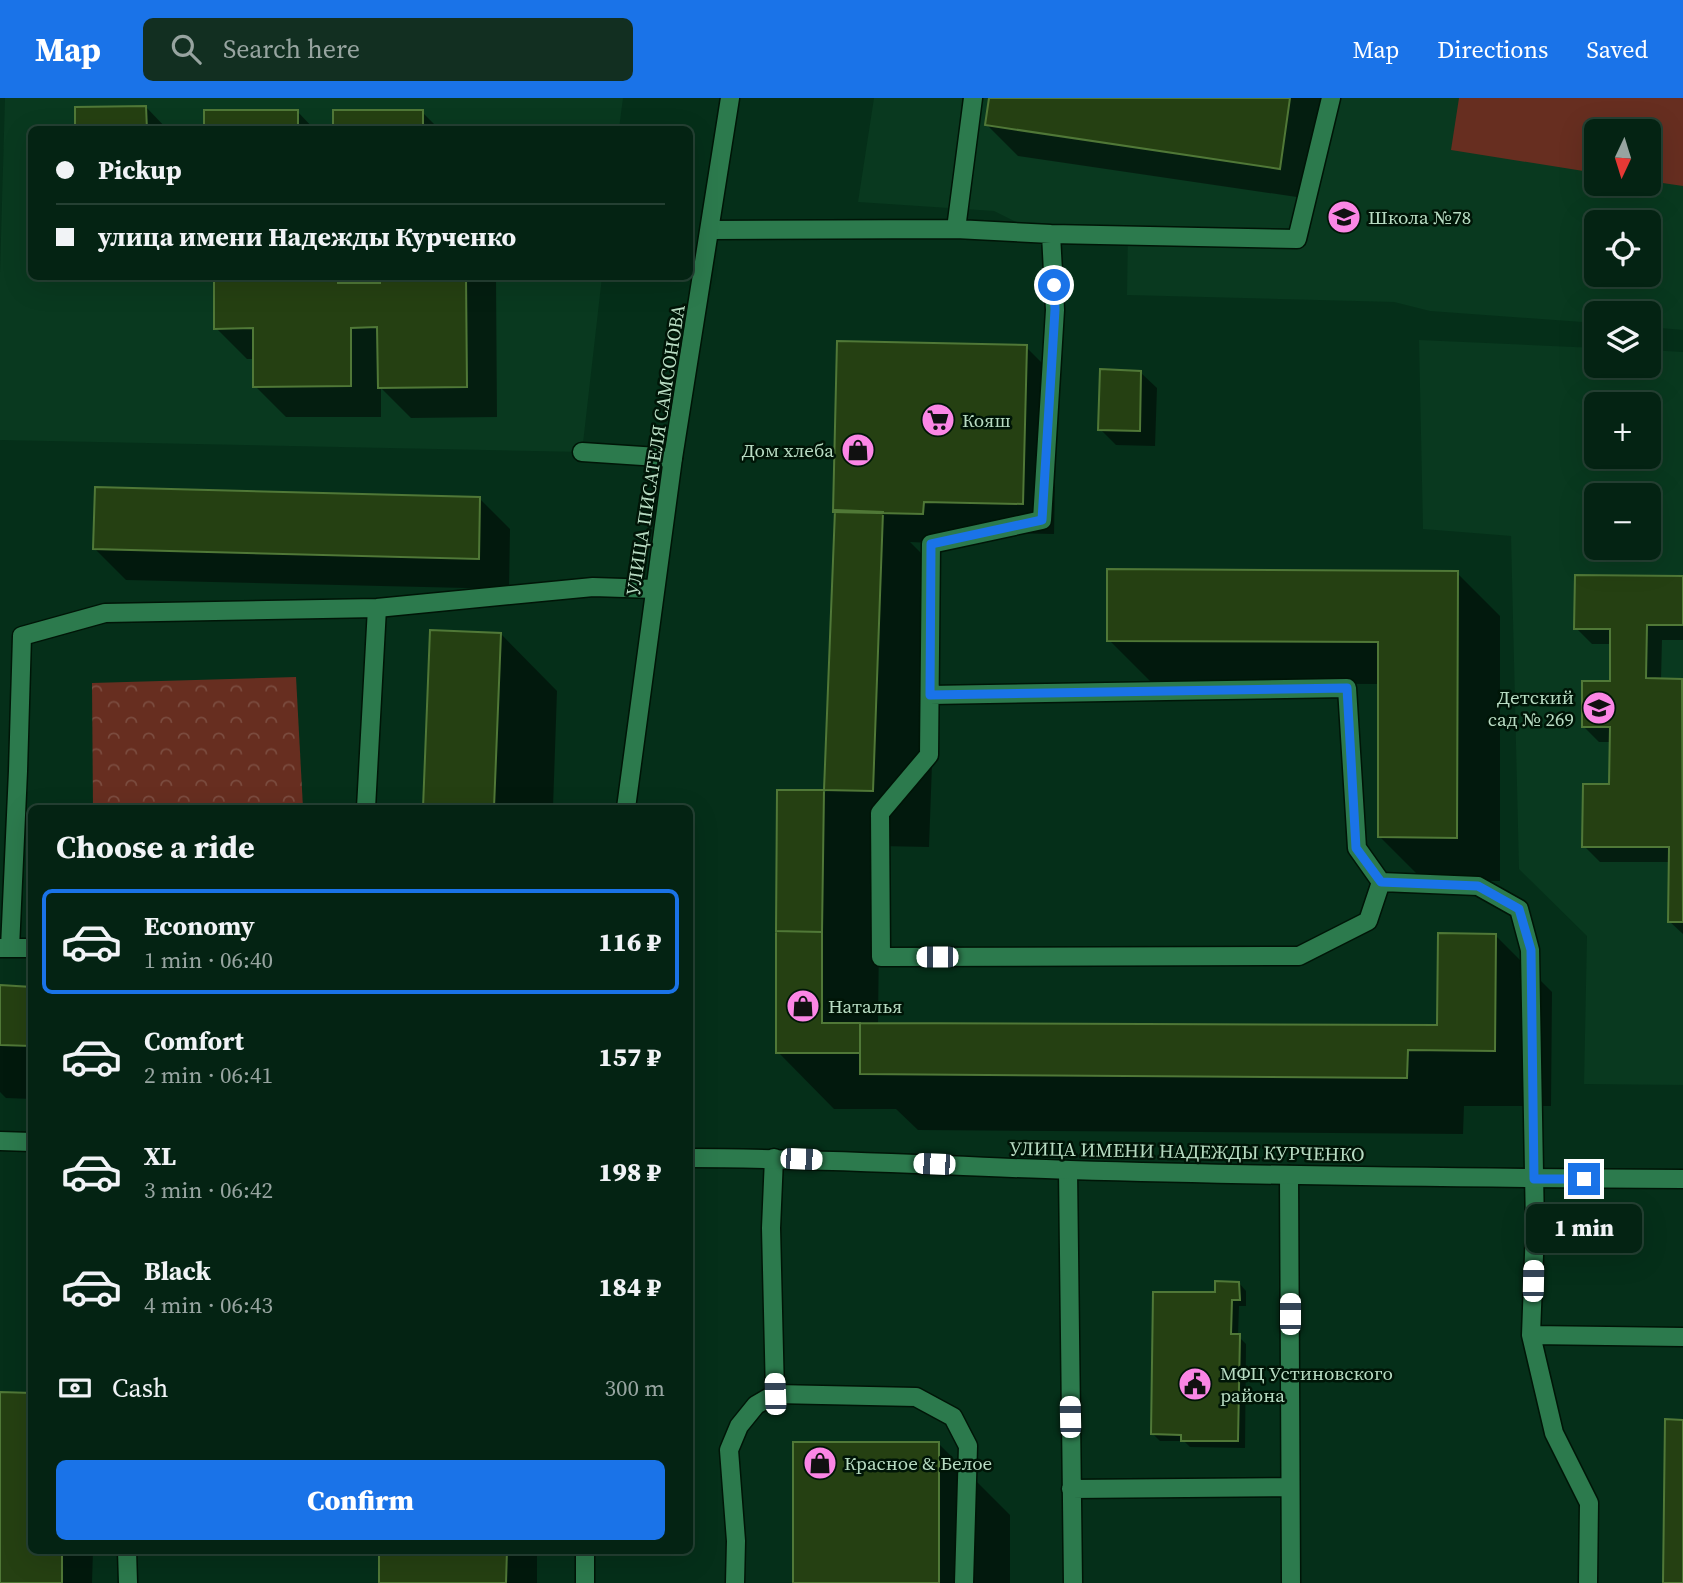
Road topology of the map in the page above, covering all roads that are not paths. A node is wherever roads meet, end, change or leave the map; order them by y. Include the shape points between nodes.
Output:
1 (730, 98) edge
2 (973, 98) edge
3 (1331, 98) edge
4 (956, 229) junction
5 (710, 230) junction
6 (1051, 234) junction
7 (582, 452) dead end
8 (673, 458) junction
9 (655, 589) junction
10 (377, 608) junction
11 (930, 695) junction
12 (366, 805) edge
13 (626, 805) edge
14 (1381, 882) junction
15 (5, 948) edge
16 (28, 948) edge
17 (0, 1141) edge
18 (28, 1142) edge
19 (693, 1158) edge
20 (774, 1158) junction
21 (1068, 1170) junction
22 (1289, 1175) junction
23 (1534, 1179) junction
24 (1683, 1179) edge
25 (1531, 1335) junction
26 (1683, 1337) edge
27 (775, 1394) junction
28 (1290, 1487) junction
29 (1071, 1489) junction
30 (127, 1554) edge
31 (585, 1554) edge
32 (128, 1583) edge
33 (585, 1583) edge
34 (735, 1583) edge
35 (964, 1583) edge
36 (1073, 1583) edge
37 (1291, 1583) edge
38 (1588, 1583) edge

1 - 5 street, УЛИЦА ПИСАТЕЛЯ САМСОНОВА
2 - 4 street
3 - 6 street via 1297,239
4 - 5 street
4 - 6 street
5 - 8 street, УЛИЦА ПИСАТЕЛЯ САМСОНОВА
6 - 11 street via 1055,310 1042,520 931,544
7 - 8 street
8 - 9 street, УЛИЦА ПИСАТЕЛЯ САМСОНОВА
9 - 10 street via 593,587
9 - 13 street, УЛИЦА ПИСАТЕЛЯ САМСОНОВА
10 - 12 street
10 - 15 street via 105,613 22,636 19,771
11 - 14 street via 1347,688 1356,848
11 - 14 street via 929,755 880,813 881,957 1299,956 1368,921
14 - 23 street via 1478,886 1519,909 1531,950
15 - 16 street
17 - 18 street
19 - 20 street, УЛИЦА ИМЕНИ НАДЕЖДЫ КУРЧЕНКО
20 - 21 street, УЛИЦА ИМЕНИ НАДЕЖДЫ КУРЧЕНКО
20 - 27 street
21 - 22 street, УЛИЦА ИМЕНИ НАДЕЖДЫ КУРЧЕНКО
21 - 29 street
22 - 23 street, УЛИЦА ИМЕНИ НАДЕЖДЫ КУРЧЕНКО
22 - 28 street
23 - 24 street, УЛИЦА ИМЕНИ НАДЕЖДЫ КУРЧЕНКО
23 - 25 street
25 - 26 street
25 - 38 street via 1554,1433 1589,1503
27 - 34 street via 756,1405 739,1426 729,1450
27 - 35 street via 916,1397 953,1417 968,1446
28 - 29 street
28 - 37 street
29 - 36 street
30 - 32 street
31 - 33 street

